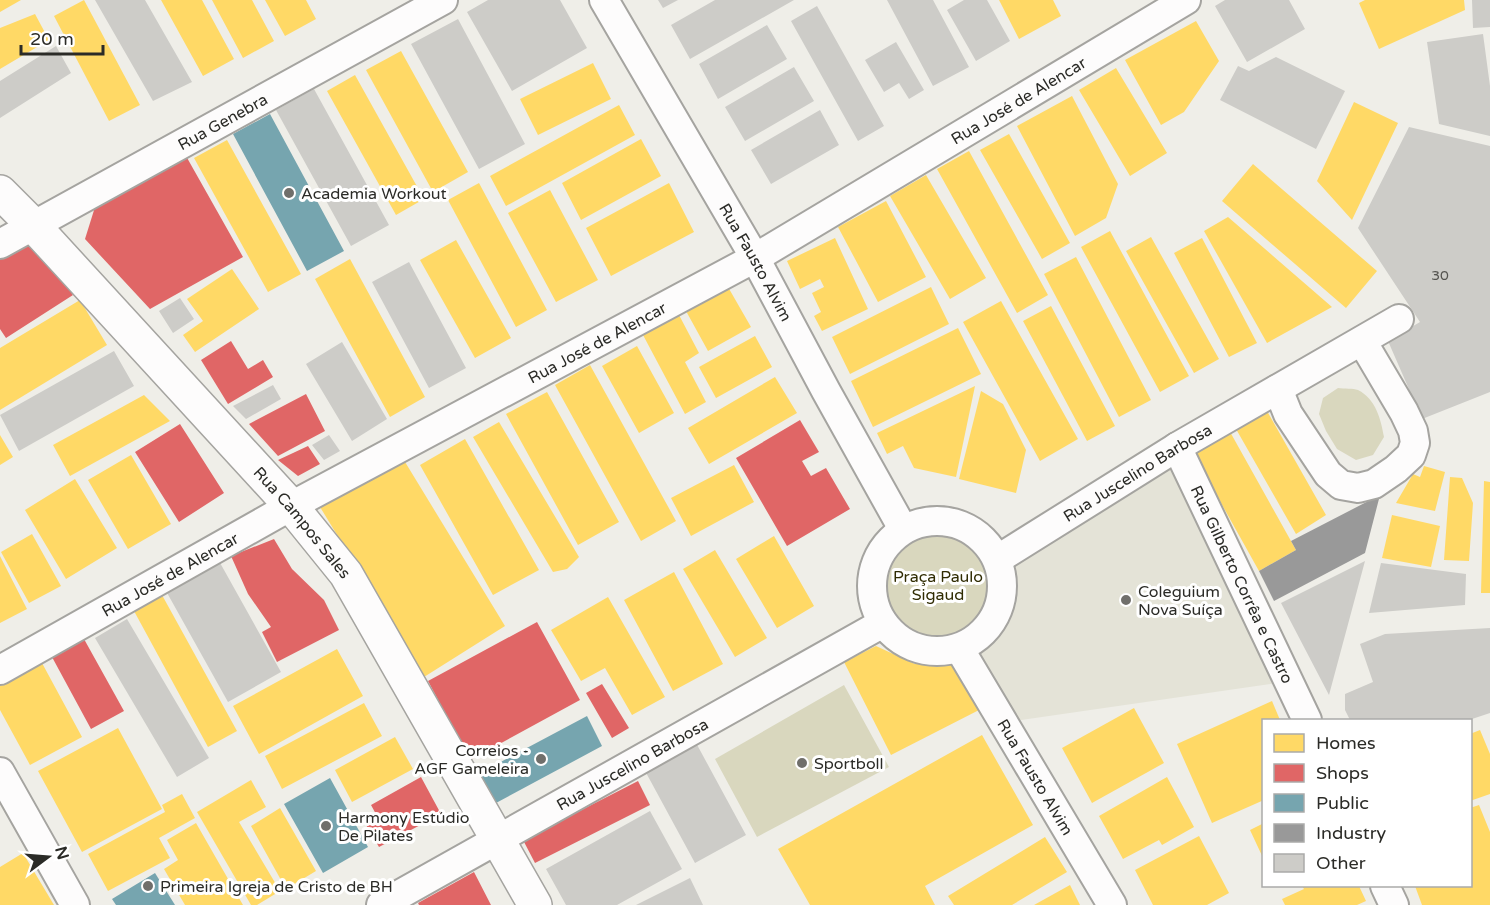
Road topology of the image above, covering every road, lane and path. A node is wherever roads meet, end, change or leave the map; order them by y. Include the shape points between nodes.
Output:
1 (443, 0) edge
2 (604, 0) edge
3 (1186, 0) edge
4 (0, 192) edge
5 (33, 225) junction
6 (0, 244) edge
7 (754, 258) junction
8 (1399, 319) dead end
9 (1362, 341) junction
10 (1278, 389) junction
11 (1177, 447) junction
12 (291, 506) junction
13 (903, 529) junction
14 (998, 559) junction
15 (883, 623) junction
16 (958, 648) junction
17 (0, 670) edge
18 (1307, 719) edge
19 (0, 772) edge
20 (498, 840) junction
21 (1386, 887) edge
22 (75, 905) edge
23 (381, 905) edge
24 (535, 905) edge
25 (1112, 905) edge
26 (1394, 905) edge

1 - 5 street, Rua Genebra
2 - 7 street, Rua Fausto Alvim
3 - 7 street, Rua José de Alencar
4 - 5 street, Rua Campos Sales
5 - 6 street, Rua Genebra
5 - 12 street, Rua Campos Sales
7 - 12 street, Rua José de Alencar
7 - 13 street, Rua Fausto Alvim
8 - 9 street, Rua Juscelino Barbosa
9 - 10 street, Rua Juscelino Barbosa
9 - 10 street via 1404,412 1415,443 1411,455 1374,483 1358,488 1341,485 1328,474 1288,414
10 - 11 street, Rua Juscelino Barbosa
11 - 14 street, Rua Juscelino Barbosa
11 - 18 street, Rua Gilberto Corrêa e Castro
12 - 17 street, Rua José de Alencar
12 - 20 street, Rua Campos Sales via 346,574
13 - 14 street via 923,521 946,520 967,526 985,540
13 - 15 street via 887,543 876,562 874,603
14 - 16 street via 1003,580 1001,602 993,622 978,638
15 - 16 street via 895,636 917,648
15 - 20 street, Rua Juscelino Barbosa
16 - 25 street, Rua Fausto Alvim
19 - 22 street
20 - 23 street, Rua Juscelino Barbosa
20 - 24 street, Rua Campos Sales
21 - 26 street

